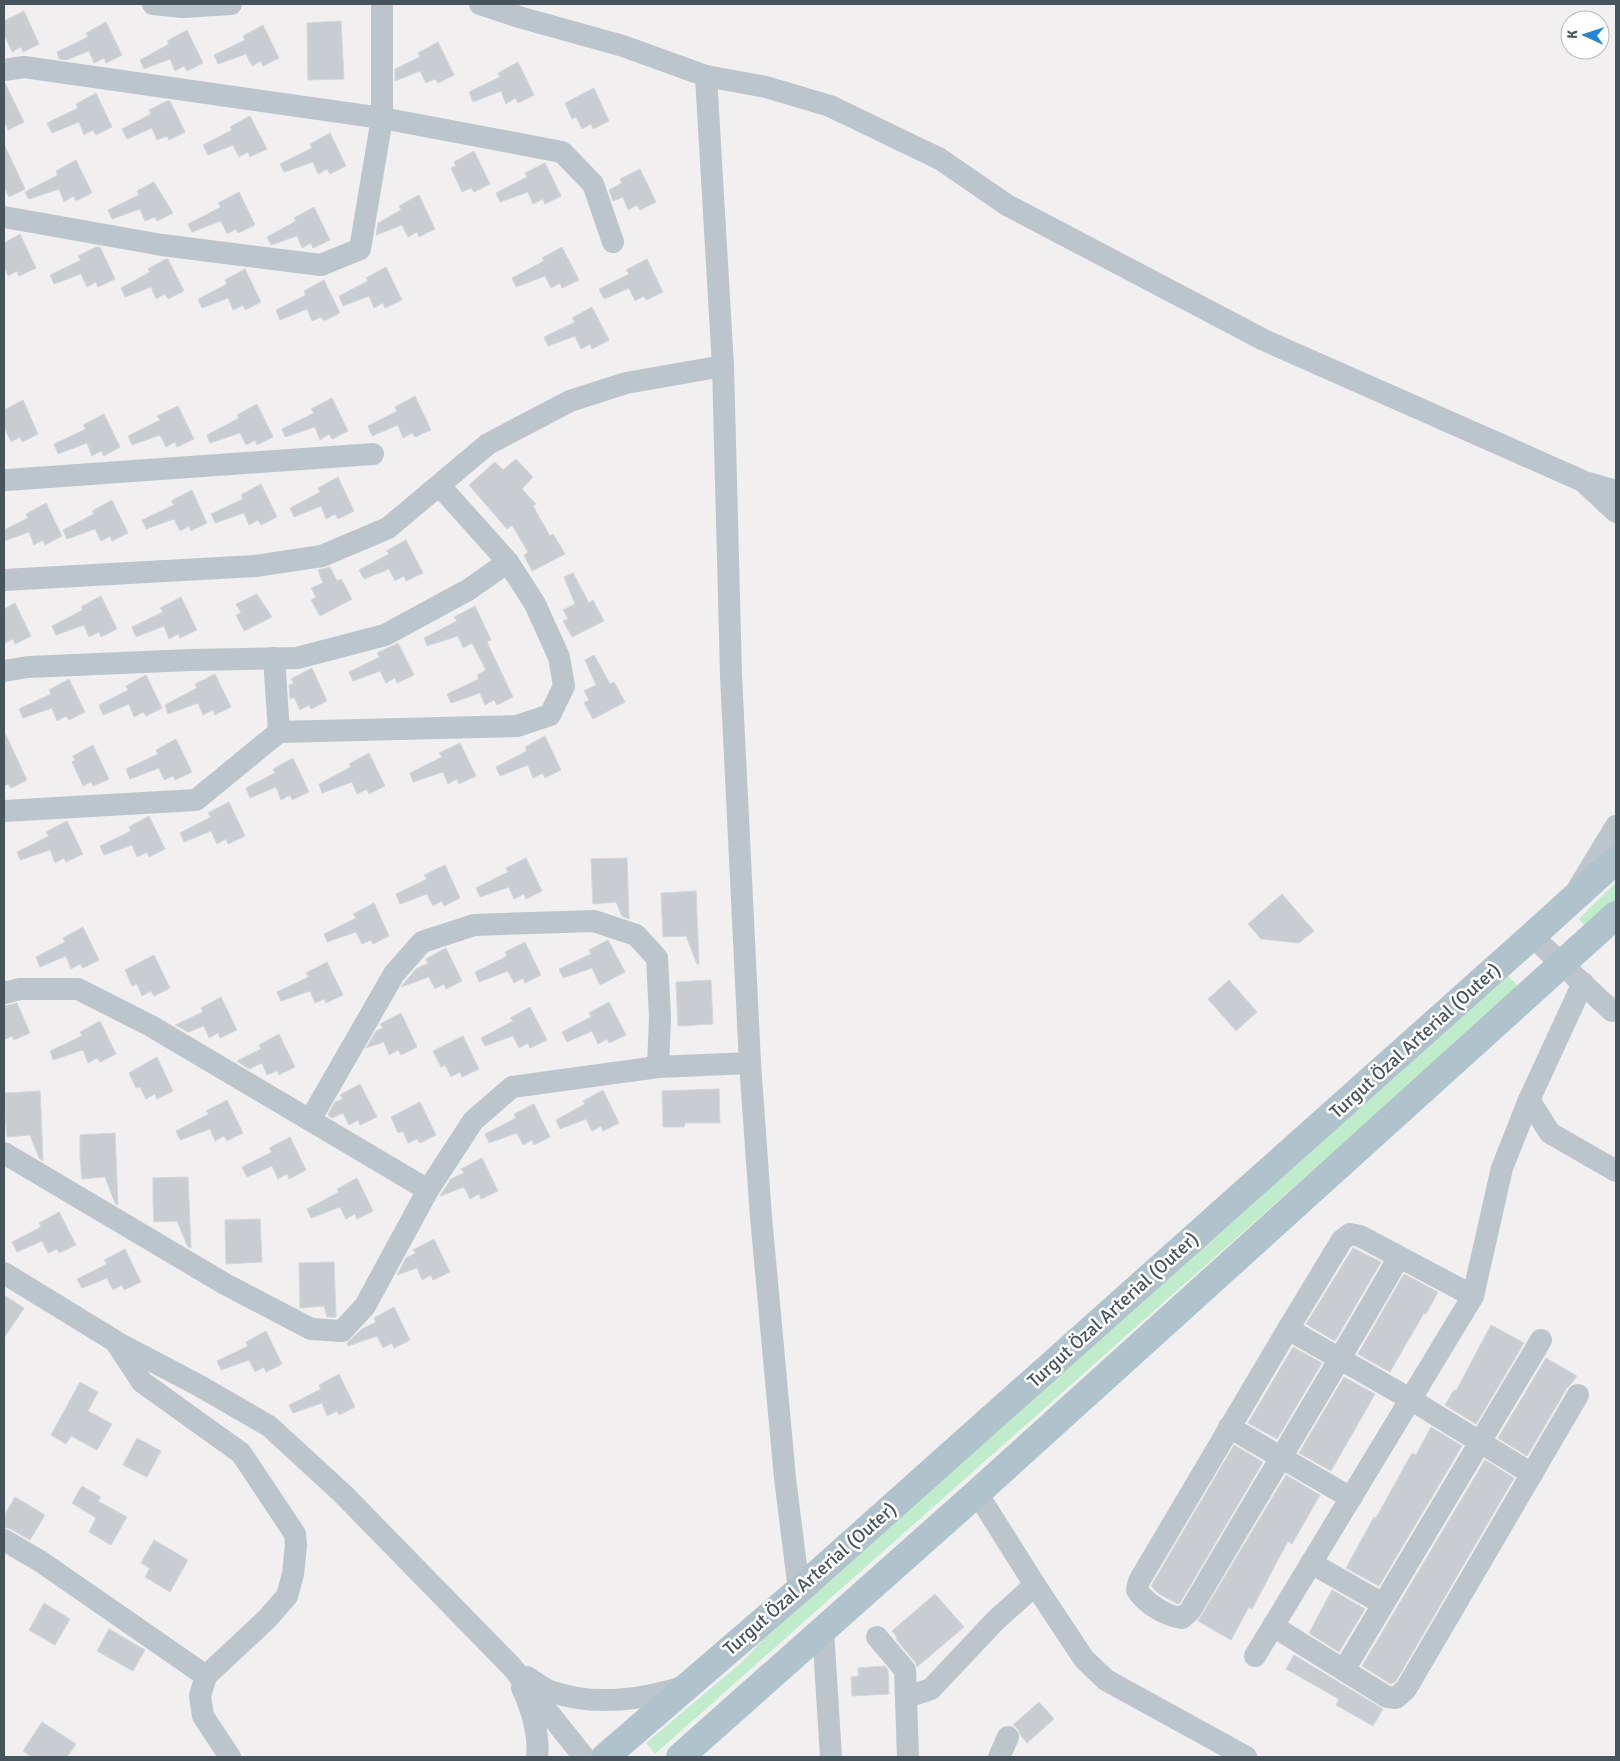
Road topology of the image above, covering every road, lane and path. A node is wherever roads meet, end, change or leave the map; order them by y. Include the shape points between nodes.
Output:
1 (153, 4) edge
2 (231, 4) edge
3 (382, 4) edge
4 (480, 4) edge
5 (4, 70) edge
6 (706, 76) junction
7 (382, 118) junction
8 (4, 218) edge
9 (613, 242) dead end
10 (723, 366) junction
11 (373, 454) dead end
12 (5, 478) edge
13 (1585, 482) junction
14 (440, 486) junction
15 (1616, 491) edge
16 (1616, 512) edge
17 (508, 562) junction
18 (4, 580) edge
19 (274, 658) junction
20 (4, 671) edge
21 (279, 732) junction
22 (4, 811) edge
23 (1616, 826) edge
24 (1616, 860) edge
25 (1570, 902) junction
26 (1616, 915) edge
27 (1532, 936) junction
28 (1562, 963) junction
29 (1583, 983) junction
30 (4, 993) edge
31 (1615, 1012) edge
32 (750, 1063) junction
33 (658, 1067) junction
34 (1529, 1100) junction
35 (310, 1120) junction
36 (4, 1153) edge
37 (1616, 1171) edge
38 (428, 1190) junction
39 (1399, 1257) junction
40 (4, 1273) edge
41 (1473, 1296) junction
42 (1288, 1329) junction
43 (1541, 1340) dead end
44 (115, 1341) junction
45 (1341, 1359) junction
46 (1578, 1396) dead end
47 (1410, 1399) junction
48 (1229, 1427) junction
49 (1479, 1442) junction
50 (1281, 1457) junction
51 (1532, 1474) junction
52 (977, 1493) junction
53 (1351, 1498) junction
54 (4, 1540) edge
55 (1311, 1563) junction
56 (1035, 1585) junction
57 (799, 1590) junction
58 (1383, 1604) junction
59 (1273, 1626) junction
60 (823, 1631) junction
61 (877, 1637) dead end
62 (1255, 1656) dead end
63 (512, 1666) junction
64 (1344, 1670) junction
65 (206, 1676) junction
66 (688, 1685) junction
67 (907, 1697) junction
68 (1008, 1737) dead end
69 (230, 1757) edge
70 (537, 1757) edge
71 (584, 1757) edge
72 (605, 1757) edge
73 (680, 1757) edge
74 (831, 1757) edge
75 (908, 1757) edge
76 (999, 1757) edge
77 (1246, 1757) edge

1 - 2 street
3 - 7 street
4 - 6 street via 623,46
5 - 7 street via 24,67
6 - 10 street
6 - 13 street via 766,87 830,106 940,159 1007,205 1264,340
7 - 8 street via 360,249 321,265 162,245
7 - 9 street via 562,152 592,184
10 - 14 street via 626,383 570,401 488,444
10 - 32 street via 731,675
11 - 12 street
13 - 15 street
13 - 16 street
14 - 17 street
14 - 18 street via 388,528 322,556 255,566
17 - 19 street via 468,590 385,635 297,658
17 - 21 street via 535,604 559,657 564,686 550,715 517,726
19 - 20 street via 38,666
19 - 21 street
21 - 22 street via 196,800
23 - 25 street
24 - 25 main road, Turgut Özal Arterial (Outer)
25 - 27 main road, Turgut Özal Arterial (Outer)
26 - 28 main road
27 - 28 street
27 - 57 main road, Turgut Özal Arterial (Outer)
28 - 29 street
28 - 52 main road
29 - 31 street
29 - 34 street
30 - 35 street via 20,989 78,988 151,1026
32 - 33 street
32 - 57 street via 761,1217
33 - 35 street via 657,958 636,935 594,921 474,925 422,942 394,974
33 - 38 street via 512,1087 473,1121
34 - 37 street via 1550,1133
34 - 41 street via 1502,1168
35 - 38 street
36 - 38 street via 225,1284 311,1329 342,1331 365,1306
39 - 41 street
39 - 42 street via 1350,1234 1342,1240
39 - 45 street
40 - 44 street
41 - 47 street
42 - 45 street
42 - 48 street
43 - 49 street
44 - 63 street via 269,1426 343,1494
44 - 65 street via 142,1382 241,1453 295,1534 293,1574 287,1596
45 - 47 street
45 - 50 street
46 - 51 street
47 - 49 street
47 - 53 street
48 - 50 street
48 - 50 street via 1139,1581 1137,1590 1142,1599 1172,1616 1182,1618 1190,1611
49 - 51 street
49 - 58 street
50 - 53 street
51 - 64 street via 1406,1689 1396,1698 1387,1697
52 - 56 street
52 - 60 main road
53 - 55 street
54 - 65 street via 40,1561
55 - 58 street
55 - 59 street
56 - 67 street via 995,1621 931,1689
56 - 77 street via 1084,1659 1106,1680
57 - 66 main road, Turgut Özal Arterial (Outer)
58 - 64 street
59 - 62 street
59 - 64 street
60 - 73 main road
60 - 74 street
61 - 67 street via 905,1670
63 - 66 street via 548,1690 573,1697 616,1701 661,1694
63 - 70 street via 529,1702
63 - 71 street
65 - 69 street via 200,1696 203,1716
66 - 72 main road, Turgut Özal Arterial (Outer)
67 - 75 street
68 - 76 street

